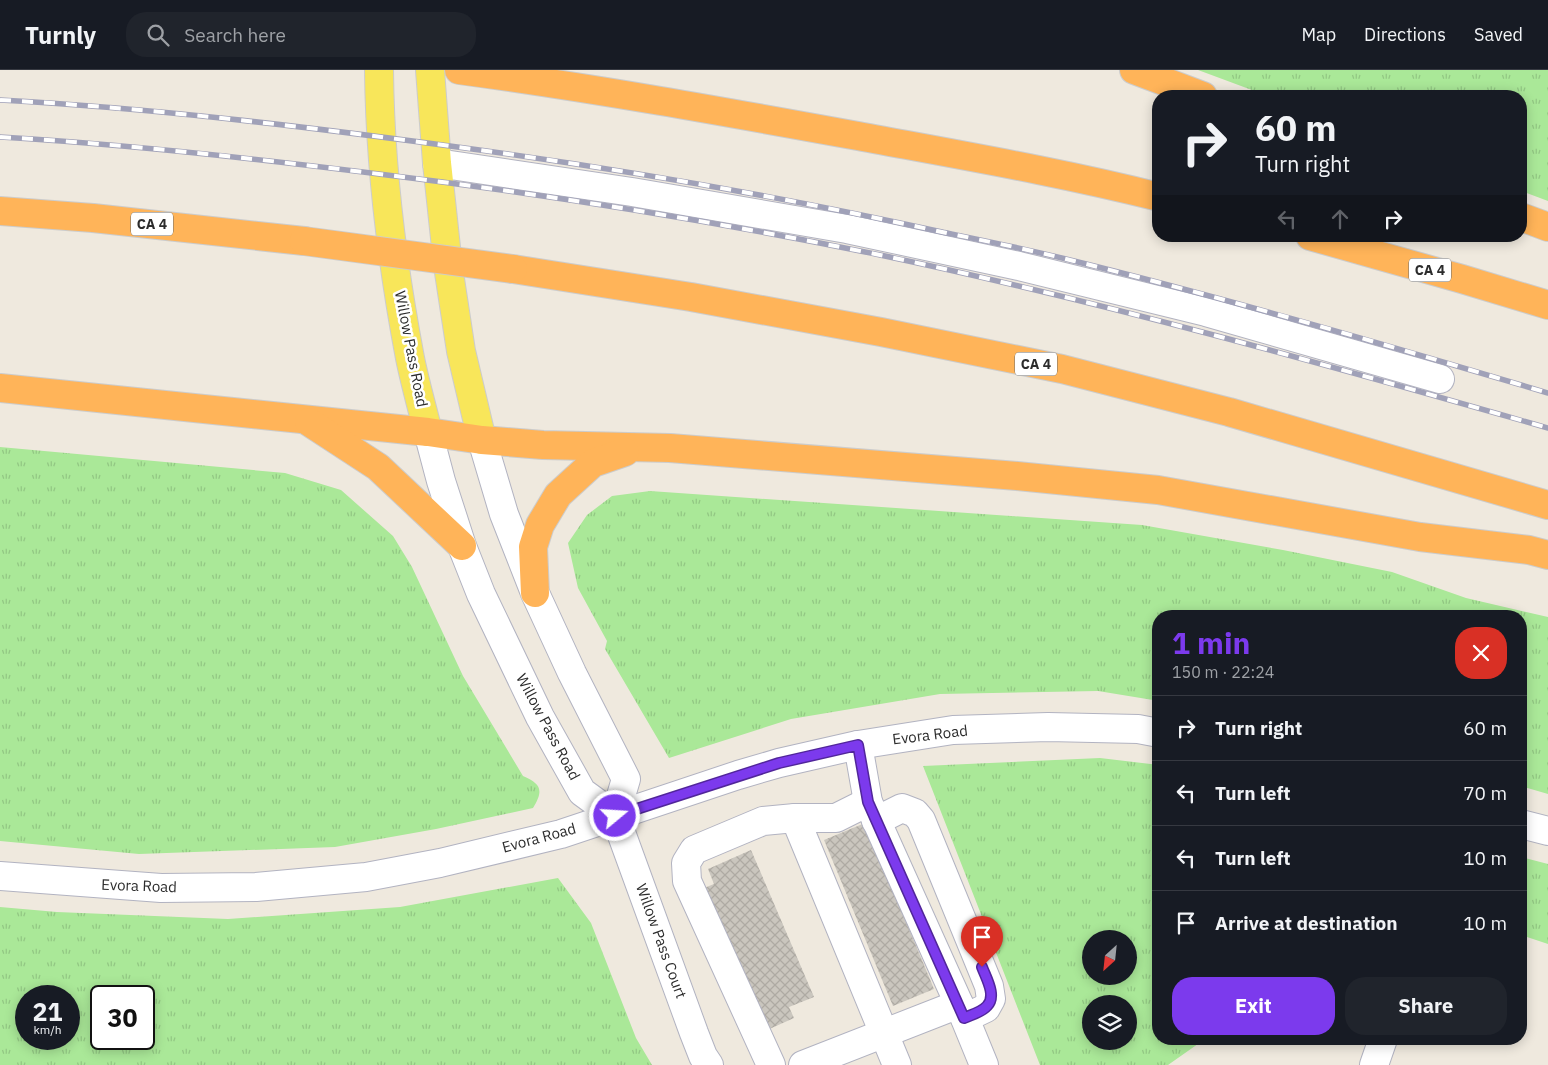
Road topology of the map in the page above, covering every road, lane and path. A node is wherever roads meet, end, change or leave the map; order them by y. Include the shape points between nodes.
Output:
1 (379, 70) edge
2 (430, 70) edge
3 (459, 70) edge
4 (1134, 70) edge
5 (1187, 90) edge
6 (438, 163) junction
7 (1152, 195) edge
8 (0, 211) edge
9 (1527, 219) edge
10 (1548, 227) edge
11 (1331, 242) edge
12 (1548, 305) edge
13 (1440, 379) dead end
14 (0, 388) edge
15 (305, 420) junction
16 (428, 432) junction
17 (482, 440) junction
18 (640, 446) junction
19 (1548, 505) edge
20 (462, 546) junction
21 (1548, 555) edge
22 (534, 593) junction
23 (1152, 732) edge
24 (858, 745) junction
25 (872, 811) junction
26 (615, 816) junction
27 (795, 818) junction
28 (1527, 826) edge
29 (1548, 831) edge
30 (0, 876) edge
31 (962, 1011) junction
32 (884, 1034) junction
33 (1381, 1045) edge
34 (709, 1065) edge
35 (771, 1065) edge
36 (803, 1065) edge
37 (897, 1065) edge
38 (984, 1065) edge
39 (1374, 1065) edge

1 - 16 main road, Willow Pass Road via 385,184 396,267 410,359
2 - 6 main road
3 - 7 highway via 715,110 1104,183
4 - 5 highway
6 - 13 street via 632,192 866,233 1196,309
6 - 17 main road via 448,266 461,351
8 - 19 highway, CA 4, bridge via 304,240 692,297 881,332 1062,369 1229,412
9 - 10 highway
11 - 12 highway, CA 4
14 - 15 highway
15 - 16 highway
15 - 20 highway via 378,467
16 - 17 highway
16 - 20 street, Willow Pass Road
17 - 18 highway via 543,445
17 - 22 street via 504,514
18 - 21 highway via 1158,490 1404,534
18 - 22 highway via 593,463 558,495 540,524 533,547
20 - 26 street, Willow Pass Road via 481,594 540,717 575,780 582,792
22 - 26 street via 626,779
23 - 24 street, Evora Road via 1048,727 953,730
24 - 25 street
24 - 26 street, Evora Road via 779,763
25 - 27 street via 836,818
25 - 31 street
25 - 31 street via 902,808 915,813 921,820 989,986 991,999 986,1008
26 - 30 street, Evora Road via 561,834 366,877 256,887 161,888
26 - 34 street, Willow Pass Court via 694,1033
27 - 32 street
27 - 35 street via 763,820 694,850 686,863 687,881
28 - 29 street
31 - 32 street
31 - 38 street
32 - 36 street
32 - 37 street
33 - 39 street

